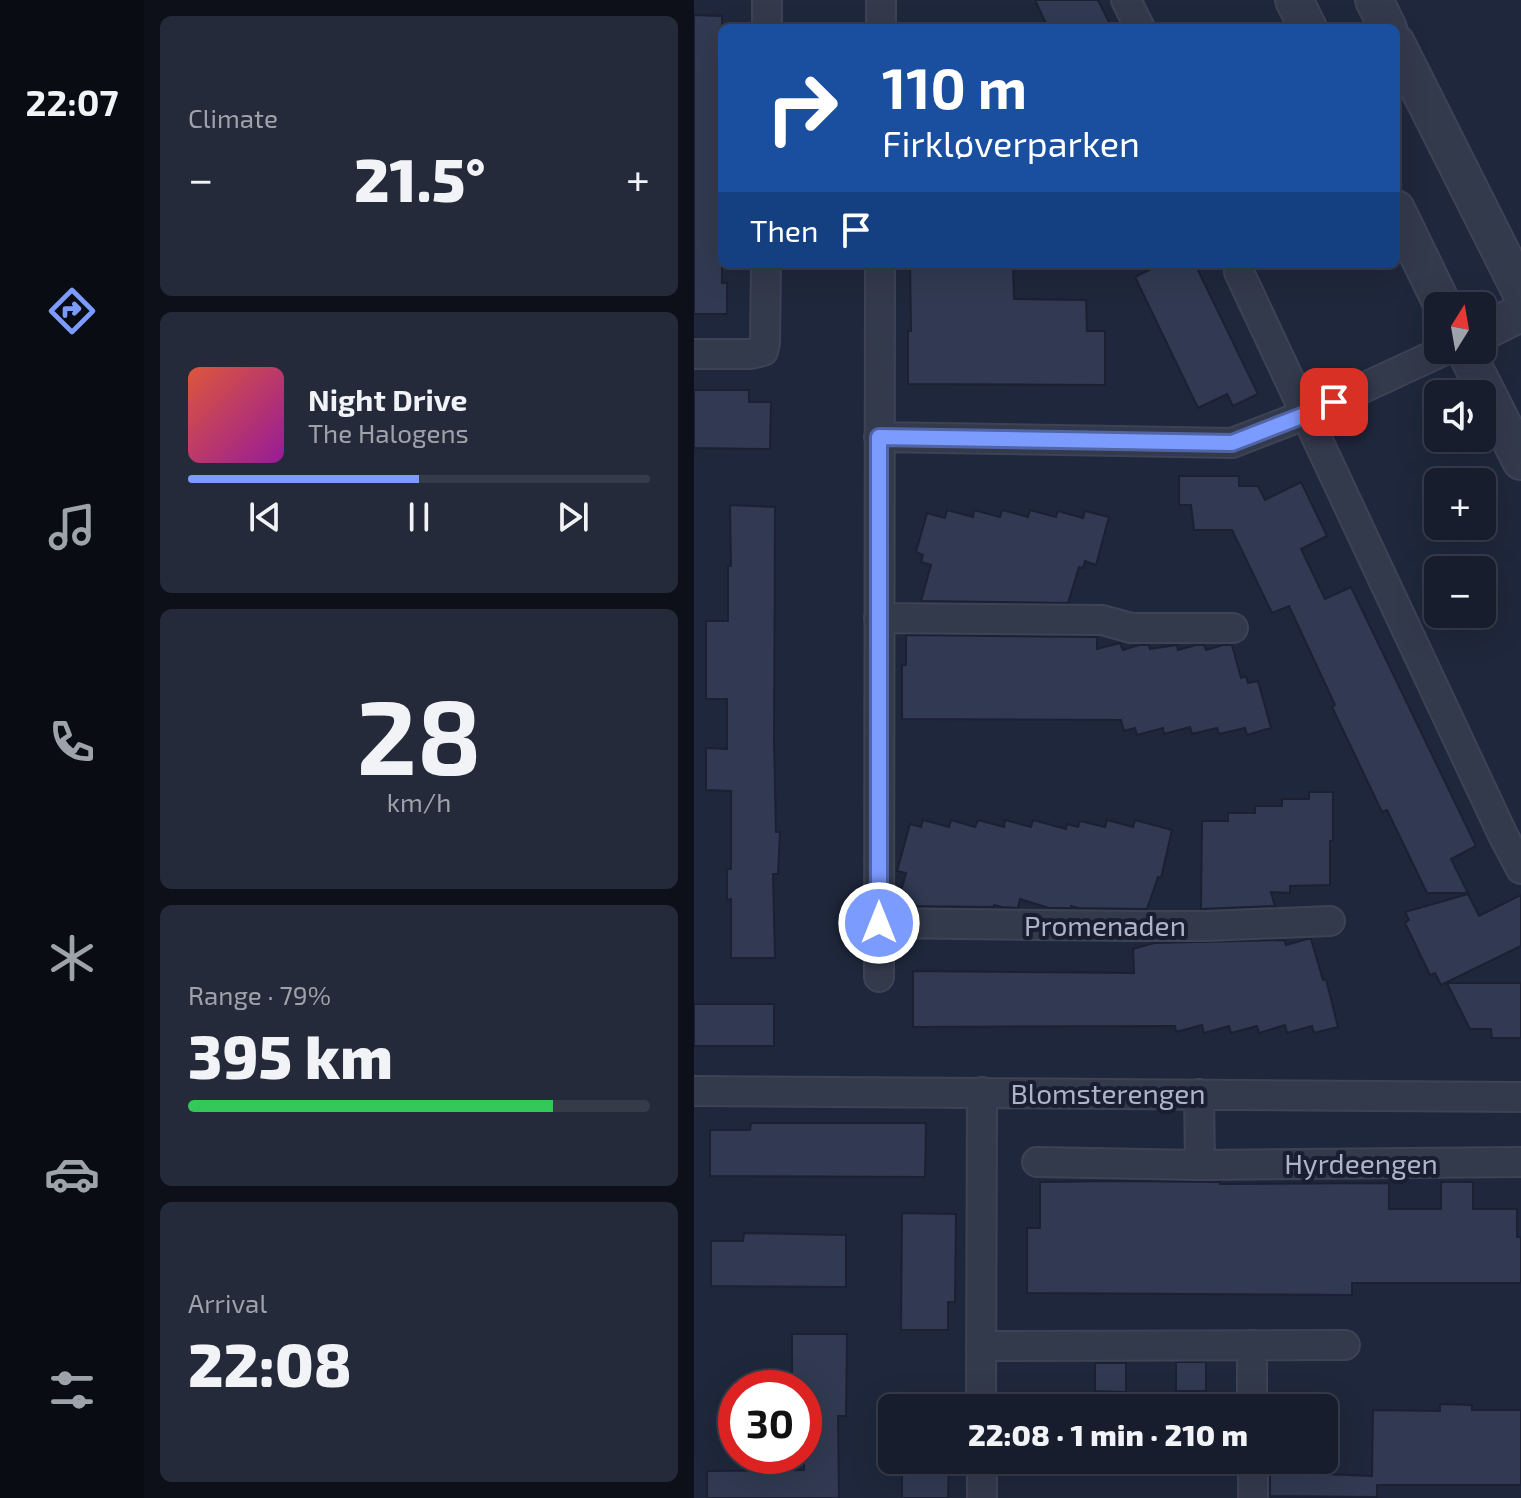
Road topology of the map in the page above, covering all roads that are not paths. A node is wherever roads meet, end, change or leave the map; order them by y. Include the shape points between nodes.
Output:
1 (767, 0) edge
2 (881, 0) edge
3 (1126, 0) edge
4 (1294, 0) edge
5 (1374, 0) edge
6 (767, 24) edge
7 (881, 24) edge
8 (1138, 24) edge
9 (1306, 24) edge
10 (1386, 24) edge
11 (1400, 51) edge
12 (1400, 217) edge
13 (766, 268) edge
14 (880, 268) edge
15 (1239, 268) edge
16 (1436, 292) edge
17 (1521, 292) edge
18 (1521, 313) edge
19 (1496, 325) edge
20 (694, 354) edge
21 (1424, 360) edge
22 (1472, 364) edge
23 (1307, 414) junction
24 (879, 437) junction
25 (1521, 461) edge
26 (879, 618) junction
27 (1233, 628) dead end
28 (1521, 869) edge
29 (1330, 921) dead end
30 (879, 923) junction
31 (879, 977) dead end
32 (694, 1091) edge
33 (982, 1092) junction
34 (1199, 1094) junction
35 (1521, 1097) edge
36 (1037, 1162) dead end
37 (1521, 1162) edge
38 (1200, 1165) junction
39 (1252, 1345) junction
40 (1345, 1345) dead end
41 (981, 1346) junction
42 (981, 1394) edge
43 (1252, 1394) edge
44 (982, 1474) edge
45 (1253, 1474) edge
46 (982, 1498) edge
47 (1253, 1498) edge

1 - 6 street
2 - 7 street
3 - 8 street
4 - 9 street
5 - 10 street
11 - 17 street
12 - 16 street
13 - 20 street via 763,351
14 - 24 street
15 - 23 street
18 - 19 street
21 - 23 street
22 - 25 street
23 - 24 street via 1232,443
23 - 28 street
24 - 26 street
26 - 27 street via 1102,620 1131,628
26 - 30 street
29 - 30 street, Promenaden via 1206,926
30 - 31 street
32 - 33 street, Blomsterengen
33 - 34 street, Blomsterengen
33 - 41 street
34 - 35 street, Blomsterengen
34 - 38 street
36 - 38 street, Hyrdeengen
37 - 38 street, Hyrdeengen
39 - 40 street
39 - 41 street
39 - 43 street
41 - 42 street
44 - 46 street
45 - 47 street

